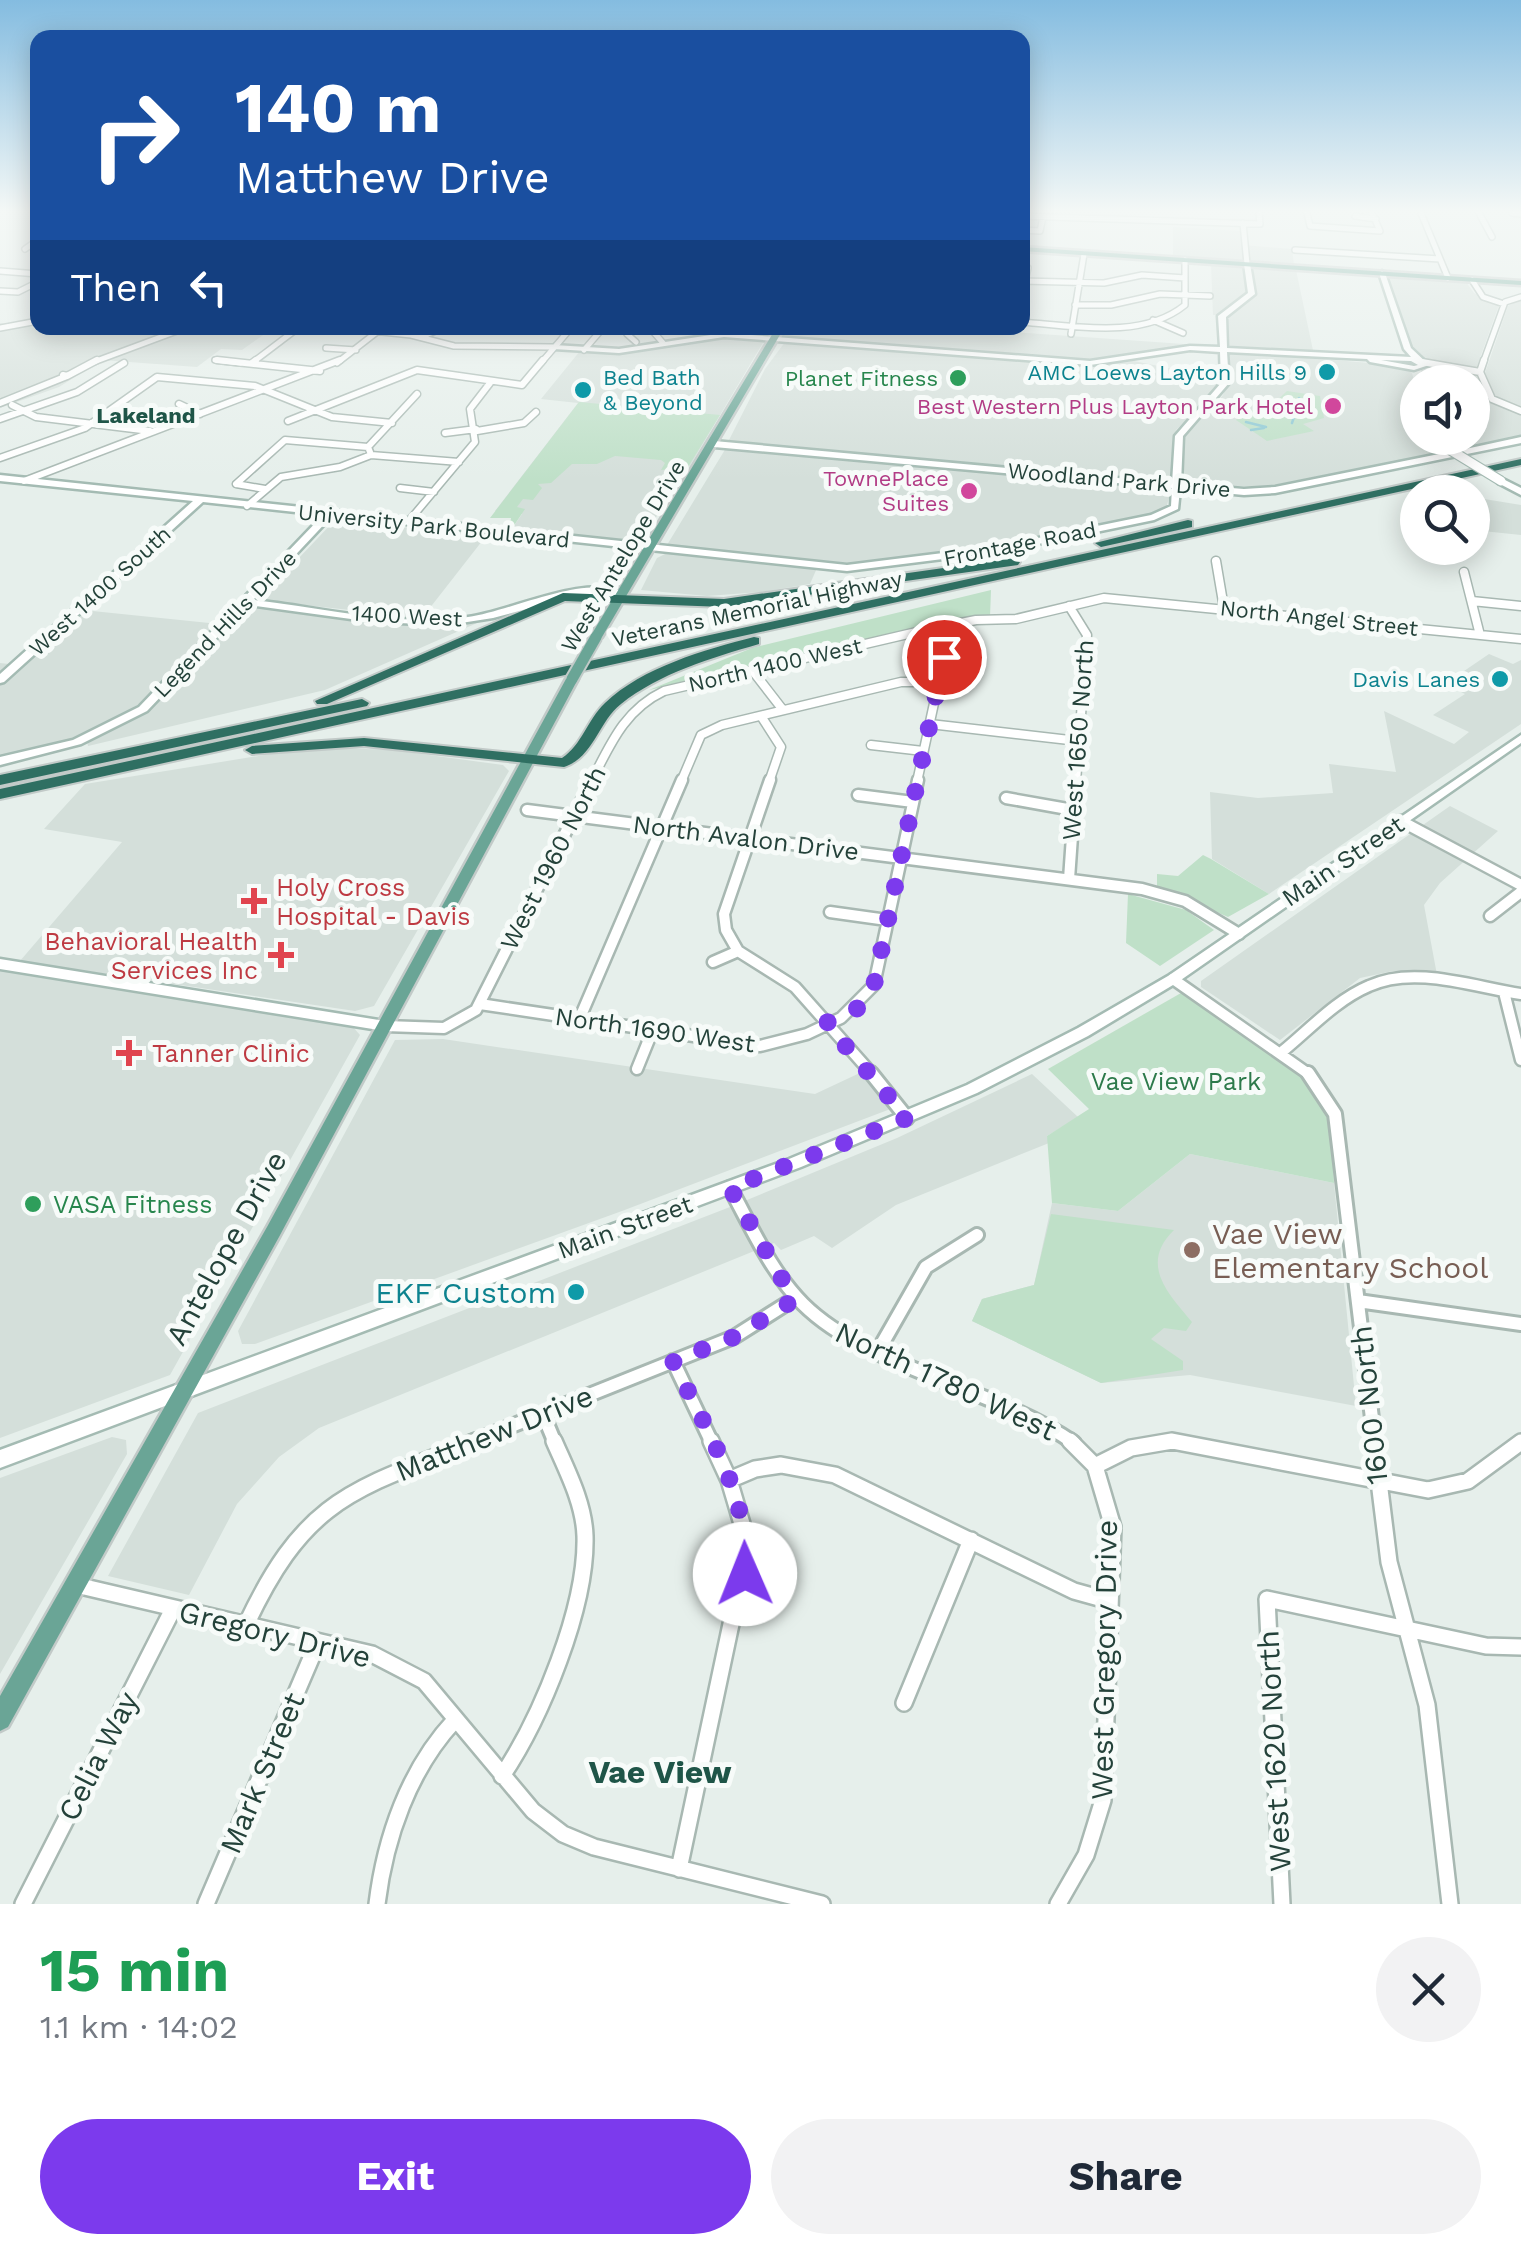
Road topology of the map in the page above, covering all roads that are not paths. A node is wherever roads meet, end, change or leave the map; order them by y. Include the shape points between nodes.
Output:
1 (1075, 302) edge
2 (1119, 302) edge
3 (1184, 302) edge
4 (1241, 302) edge
5 (1392, 302) edge
6 (1498, 302) edge
7 (1509, 302) edge
8 (1504, 304) junction
9 (1075, 305) junction
10 (1152, 320) junction
11 (30, 322) edge
12 (1030, 322) edge
13 (1072, 325) junction
14 (0, 328) edge
15 (1183, 332) dead end
16 (1071, 334) dead end
17 (166, 335) edge
18 (289, 335) edge
19 (374, 335) edge
20 (409, 335) edge
21 (425, 335) edge
22 (564, 335) edge
23 (599, 335) edge
24 (628, 335) edge
25 (656, 335) edge
26 (775, 335) edge
27 (420, 337) junction
28 (773, 338) junction
29 (636, 342) dead end
30 (663, 343) junction
31 (488, 345) junction
32 (554, 347) junction
33 (326, 348) dead end
34 (1224, 349) junction
35 (1408, 349) junction
36 (356, 350) junction
37 (584, 350) junction
38 (484, 356) dead end
39 (215, 360) dead end
40 (124, 362) dead end
41 (252, 363) junction
42 (1404, 363) junction
43 (1422, 364) junction
44 (1430, 365) edge
45 (1482, 365) edge
46 (321, 371) junction
47 (490, 383) junction
48 (268, 390) junction
49 (417, 394) dead end
50 (1490, 397) edge
51 (0, 403) edge
52 (12, 404) dead end
53 (179, 404) dead end
54 (315, 410) junction
55 (1521, 410) edge
56 (24, 412) junction
57 (536, 412) dead end
58 (201, 414) junction
59 (0, 420) edge
60 (94, 422) junction
61 (288, 422) dead end
62 (392, 423) junction
63 (477, 430) junction
64 (151, 432) junction
65 (445, 433) dead end
66 (1521, 440) edge
67 (714, 444) junction
68 (1490, 445) edge
69 (0, 448) edge
70 (369, 451) junction
71 (1521, 452) edge
72 (11, 454) junction
73 (1433, 455) edge
74 (1452, 455) edge
75 (0, 458) edge
76 (460, 462) junction
77 (1521, 462) edge
78 (0, 478) edge
79 (24, 481) junction
80 (1176, 486) junction
81 (265, 488) junction
82 (400, 488) dead end
83 (434, 492) junction
84 (1521, 492) edge
85 (199, 501) junction
86 (247, 506) junction
87 (329, 514) junction
88 (408, 522) junction
89 (1161, 542) junction
90 (648, 548) junction
91 (1216, 561) dead end
92 (1014, 562) junction
93 (869, 568) joint
94 (1464, 572) dead end
95 (619, 596) junction
96 (1104, 598) joint
97 (1472, 601) junction
98 (248, 602) junction
99 (1069, 606) junction
100 (1521, 606) edge
101 (1224, 608) junction
102 (925, 630) junction
103 (1480, 634) junction
104 (1521, 638) edge
105 (752, 670) junction
106 (0, 680) edge
107 (938, 682) junction
108 (783, 710) junction
109 (628, 714) joint
110 (761, 716) junction
111 (930, 724) junction
112 (1521, 738) edge
113 (1078, 741) junction
114 (871, 745) dead end
115 (924, 751) junction
116 (0, 760) edge
117 (529, 761) junction
118 (0, 777) edge
119 (0, 794) edge
120 (858, 795) dead end
121 (1006, 798) dead end
122 (913, 802) junction
123 (504, 807) joint
124 (528, 810) dead end
125 (1073, 810) junction
126 (573, 815) junction
127 (1402, 821) junction
128 (660, 827) junction
129 (750, 838) junction
130 (900, 858) junction
131 (1068, 879) junction
132 (1521, 889) edge
133 (830, 912) dead end
134 (1490, 916) dead end
135 (888, 920) junction
136 (1239, 934) junction
137 (736, 952) junction
138 (713, 962) dead end
139 (0, 964) edge
140 (1173, 979) junction
141 (1504, 992) junction
142 (1521, 994) edge
143 (480, 1004) junction
144 (579, 1020) junction
145 (826, 1023) junction
146 (385, 1026) junction
147 (652, 1032) junction
148 (1283, 1051) junction
149 (1521, 1060) edge
150 (638, 1069) dead end
151 (907, 1118) junction
152 (730, 1188) junction
153 (977, 1234) dead end
154 (794, 1300) junction
155 (1358, 1301) junction
156 (1521, 1324) edge
157 (878, 1351) junction
158 (673, 1361) junction
159 (184, 1390) junction
160 (542, 1414) junction
161 (1521, 1442) edge
162 (0, 1459) edge
163 (1094, 1466) junction
164 (729, 1480) junction
165 (1377, 1480) junction
166 (971, 1540) junction
167 (75, 1585) junction
168 (1110, 1602) junction
169 (173, 1608) junction
170 (246, 1625) junction
171 (1406, 1628) junction
172 (318, 1642) junction
173 (1521, 1647) edge
174 (904, 1704) dead end
175 (0, 1719) edge
176 (455, 1720) junction
177 (502, 1776) junction
178 (679, 1869) junction
179 (23, 1904) edge
180 (206, 1904) edge
181 (377, 1904) edge
182 (822, 1904) edge
183 (1058, 1904) edge
184 (1282, 1904) edge
185 (1450, 1904) edge

1 - 9 street
2 - 9 street
3 - 10 street via 1183,309
4 - 34 street via 1222,316
5 - 35 street
6 - 8 street
7 - 8 street
8 - 45 street
9 - 13 street
10 - 13 street
10 - 15 street
11 - 14 street
12 - 13 street
13 - 16 street
17 - 51 street
18 - 41 street
19 - 36 street
20 - 27 street
21 - 27 street
22 - 32 street
23 - 37 street
24 - 29 street
25 - 30 street
26 - 28 main road, West Antelope Drive
27 - 31 street
28 - 30 street via 714,335
28 - 34 street via 1090,363 1178,348
28 - 67 main road, West Antelope Drive
30 - 37 street
31 - 32 street
31 - 38 street
32 - 37 street
32 - 47 street via 522,385
33 - 36 street
34 - 42 street
34 - 80 street via 1222,388 1178,436
35 - 42 street
35 - 43 street
36 - 46 street
39 - 41 street
40 - 56 street via 77,392
41 - 46 street
42 - 43 street
42 - 43 street via 1417,377
43 - 44 street
46 - 48 street
47 - 54 street via 417,370
47 - 63 street via 470,409
48 - 54 street
48 - 58 street
48 - 60 street via 157,377
49 - 62 street
50 - 55 street
52 - 56 street
53 - 58 street
54 - 61 street
54 - 62 street
56 - 59 street
56 - 60 street
57 - 63 street via 524,423
58 - 64 street
60 - 64 street
60 - 72 street
62 - 70 street
63 - 65 street
63 - 76 street
64 - 79 street
66 - 68 street, Woodland Park Drive
67 - 80 street, Woodland Park Drive
67 - 90 main road, West Antelope Drive
69 - 72 street
70 - 76 street
70 - 81 street via 340,467 291,474
70 - 81 street via 285,440 236,484
71 - 92 highway, Veterans Memorial Highway
72 - 75 street
73 - 80 street, Woodland Park Drive via 1276,490
74 - 84 street, bridge
76 - 83 street
77 - 89 highway, Veterans Memorial Highway
78 - 79 street, University Park Boulevard
79 - 85 street, University Park Boulevard
80 - 93 street, Frontage Road via 1168,512 1009,548
81 - 86 street
82 - 83 street
83 - 88 street
85 - 86 street, University Park Boulevard
85 - 106 street, West 1400 South
86 - 87 street, University Park Boulevard
87 - 88 street, University Park Boulevard
87 - 98 street, Legend Hills Drive
88 - 90 street, University Park Boulevard
89 - 117 highway via 722,651 620,698 598,718 571,761
89 - 119 highway, Veterans Memorial Highway
90 - 93 street, University Park Boulevard
90 - 95 main road, West Antelope Drive
91 - 101 street
92 - 95 highway via 718,604
92 - 118 highway, Veterans Memorial Highway
94 - 97 street
95 - 98 street, 1400 West via 566,591 502,614 445,622
95 - 117 main road, West Antelope Drive, bridge
95 - 118 highway via 550,600 319,702
96 - 99 street, North 1400 West
96 - 101 street, North Angel Street
97 - 100 street
97 - 103 street
98 - 116 street, Legend Hills Drive via 132,716 77,742
99 - 102 street, North 1400 West
99 - 113 street, West 1650 North via 1088,635
101 - 103 street, North Angel Street
102 - 105 street, North 1400 West
102 - 107 street, North 1690 West via 943,651
103 - 104 street, North Angel Street
105 - 108 street
105 - 109 street, North 1400 West via 664,691
107 - 108 street via 912,680
107 - 111 street, North 1690 West
108 - 110 street
109 - 126 street, West 1960 North
110 - 128 street via 701,736
110 - 129 street via 782,747
111 - 113 street
111 - 115 street, North 1690 West
112 - 127 street, Main Street
113 - 125 street, West 1650 North
114 - 115 street
115 - 122 street, North 1690 West
117 - 119 highway via 388,743 315,743
117 - 123 main road, West Antelope Drive
120 - 122 street
121 - 125 street
122 - 130 street, North 1690 West
123 - 146 main road, Antelope Drive
124 - 126 street, North Avalon Drive
125 - 131 street, West 1650 North
126 - 128 street, North Avalon Drive
126 - 143 street, West 1960 North
127 - 132 street
127 - 136 street, Main Street
128 - 129 street, North Avalon Drive
128 - 144 street
129 - 130 street, North Avalon Drive
129 - 137 street via 724,914
130 - 131 street, North Avalon Drive
130 - 135 street, North 1690 West
131 - 136 street, North Avalon Drive via 1185,901
132 - 134 street
133 - 135 street
135 - 145 street, North 1690 West via 869,997
136 - 140 street, Main Street
137 - 138 street
137 - 145 street via 796,988
139 - 146 street
140 - 148 street, 1600 North
140 - 151 street, Main Street via 1083,1032
141 - 142 street
141 - 148 street via 1384,981 1362,990
141 - 149 street
143 - 144 street, North 1690 West
143 - 146 street via 442,1029
144 - 147 street, North 1690 West
145 - 147 street, North 1690 West via 760,1046
145 - 151 street
146 - 159 main road, Antelope Drive
147 - 150 street
148 - 155 street, 1600 North via 1316,1082 1335,1114
151 - 152 street, Main Street
152 - 154 street
152 - 159 street, Main Street
153 - 157 street via 926,1263
154 - 157 street, North 1780 West via 839,1334
154 - 158 street, Matthew Drive via 734,1337
155 - 156 street
155 - 165 street, 1600 North
157 - 163 street, North 1780 West via 1042,1420
158 - 160 street, Matthew Drive
158 - 164 street
159 - 162 street, Main Street
159 - 167 main road, Antelope Drive
160 - 170 street, Matthew Drive via 351,1491 318,1512 272,1569
160 - 177 street via 578,1504 585,1536 582,1569 534,1728
161 - 165 street via 1465,1485 1428,1490
163 - 165 street via 1131,1448 1172,1441
163 - 168 street, West Gregory Drive via 1113,1526
164 - 166 street via 766,1466 806,1466
164 - 178 street via 748,1544 745,1574
165 - 171 street, 1600 North
166 - 168 street via 1074,1592
166 - 174 street
167 - 169 street, Gregory Drive
167 - 175 main road, Antelope Drive
168 - 183 street, West Gregory Drive via 1103,1800 1095,1840
169 - 170 street, Gregory Drive
169 - 179 street, Celia Way
170 - 172 street, Gregory Drive
171 - 173 street
171 - 184 street, West 1620 North via 1266,1599
171 - 185 street, 1600 North via 1427,1705
172 - 176 street, Gregory Drive via 372,1654 424,1682
172 - 180 street, Mark Street
176 - 177 street, Gregory Drive
176 - 181 street via 420,1763
177 - 178 street, Gregory Drive via 563,1834
178 - 182 street, Gregory Drive

